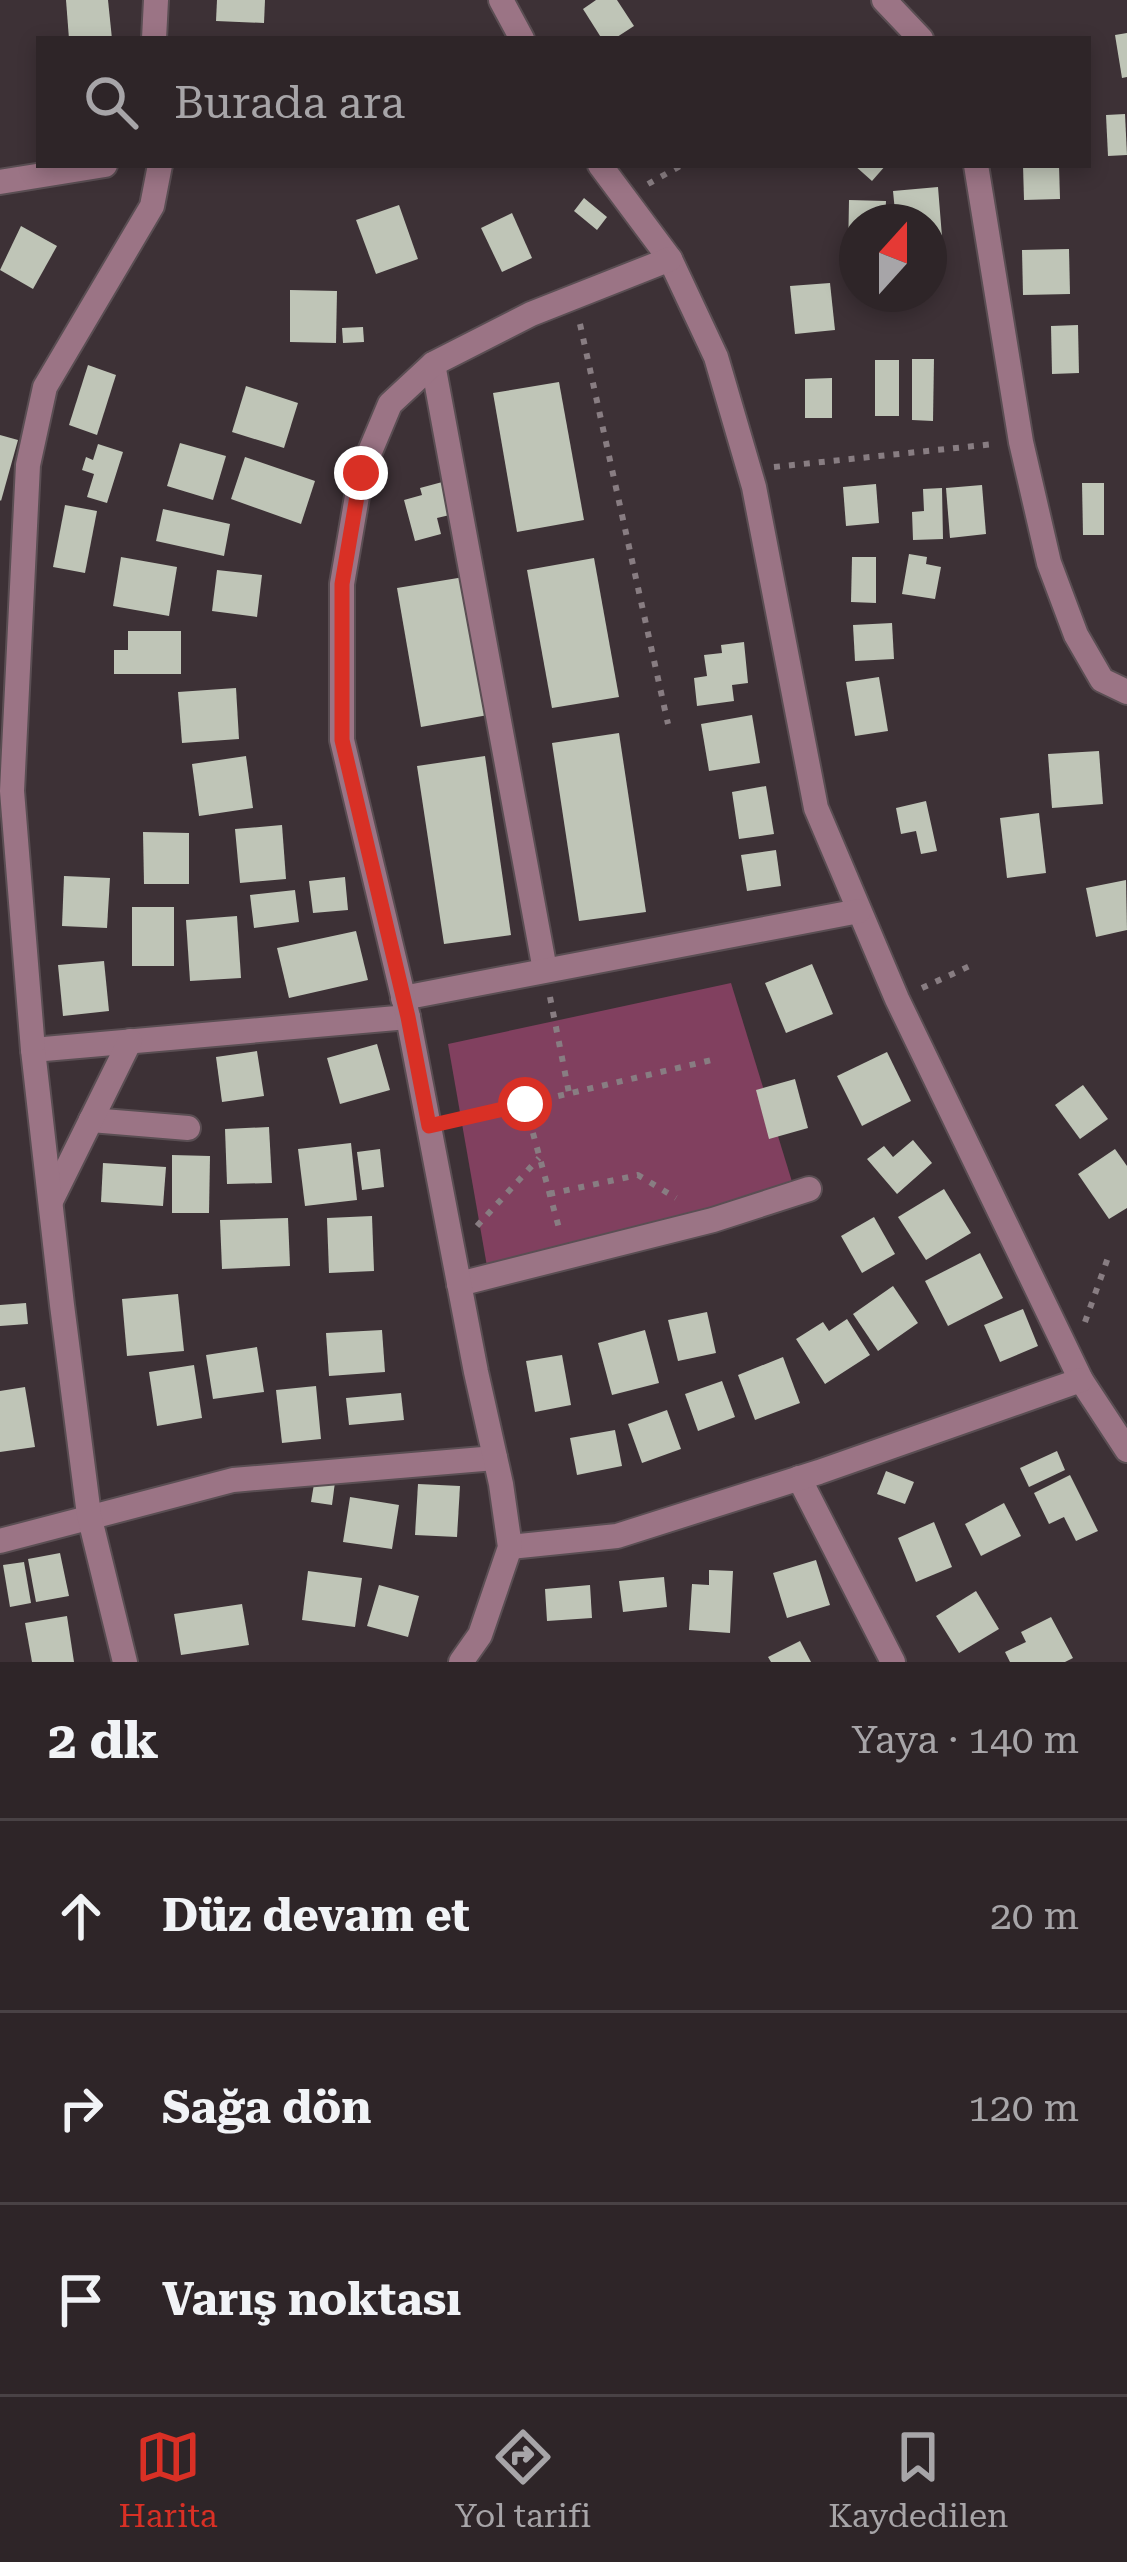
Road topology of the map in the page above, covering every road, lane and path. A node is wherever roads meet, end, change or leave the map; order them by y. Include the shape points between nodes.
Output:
1 (156, 0) edge
2 (501, 0) edge
3 (884, 0) edge
4 (154, 36) edge
5 (521, 36) edge
6 (919, 36) edge
7 (0, 162) edge
8 (87, 168) edge
9 (159, 168) edge
10 (603, 168) edge
11 (976, 168) edge
12 (28, 178) junction
13 (0, 182) edge
14 (670, 259) junction
15 (574, 297) junction
16 (433, 364) junction
17 (1022, 442) junction
18 (748, 470) junction
19 (1127, 692) edge
20 (668, 724) dead end
21 (860, 911) junction
22 (974, 964) dead end
23 (544, 970) junction
24 (897, 999) junction
25 (405, 1007) junction
26 (130, 1042) junction
27 (32, 1050) junction
28 (716, 1059) dead end
29 (569, 1093) junction
30 (525, 1104) junction
31 (91, 1120) junction
32 (429, 1126) junction
33 (188, 1128) dead end
34 (539, 1158) junction
35 (809, 1189) dead end
36 (550, 1194) junction
37 (50, 1203) junction
38 (712, 1220) junction
39 (453, 1252) junction
40 (1111, 1252) dead end
41 (567, 1258) junction
42 (459, 1284) junction
43 (1076, 1370) junction
44 (1127, 1450) edge
45 (495, 1458) junction
46 (799, 1478) junction
47 (89, 1515) junction
48 (0, 1541) edge
49 (510, 1547) junction
50 (125, 1662) edge
51 (461, 1662) edge
52 (893, 1662) edge

1 - 4 street
2 - 5 street
3 - 6 street
7 - 12 street
8 - 12 street
9 - 27 street via 152,206 45,387 28,465 12,790
10 - 14 street
11 - 17 street
12 - 13 street
14 - 15 street
14 - 18 street via 716,357
15 - 16 street
15 - 20 path
16 - 23 street
16 - 25 street via 391,404 361,473 342,584 342,740
17 - 18 path
17 - 19 street via 1049,563 1076,635 1102,680
18 - 21 street via 816,808
21 - 23 street
21 - 24 street
22 - 24 path
23 - 25 street
23 - 29 path
24 - 43 street
25 - 26 street
25 - 32 street
26 - 27 street
26 - 31 street
27 - 37 street
28 - 29 path
29 - 30 path
30 - 32 path
30 - 34 path
31 - 33 street
31 - 37 street
32 - 39 street
34 - 36 path
34 - 39 path
35 - 38 street
36 - 38 path via 638,1175
36 - 41 path
37 - 47 street
38 - 41 street
39 - 42 street
40 - 43 path
41 - 42 street
42 - 45 street
43 - 44 street
43 - 46 street
45 - 47 street via 232,1480
45 - 49 street
46 - 49 street via 617,1536
46 - 52 street
47 - 48 street
47 - 50 street
49 - 51 street via 480,1635

